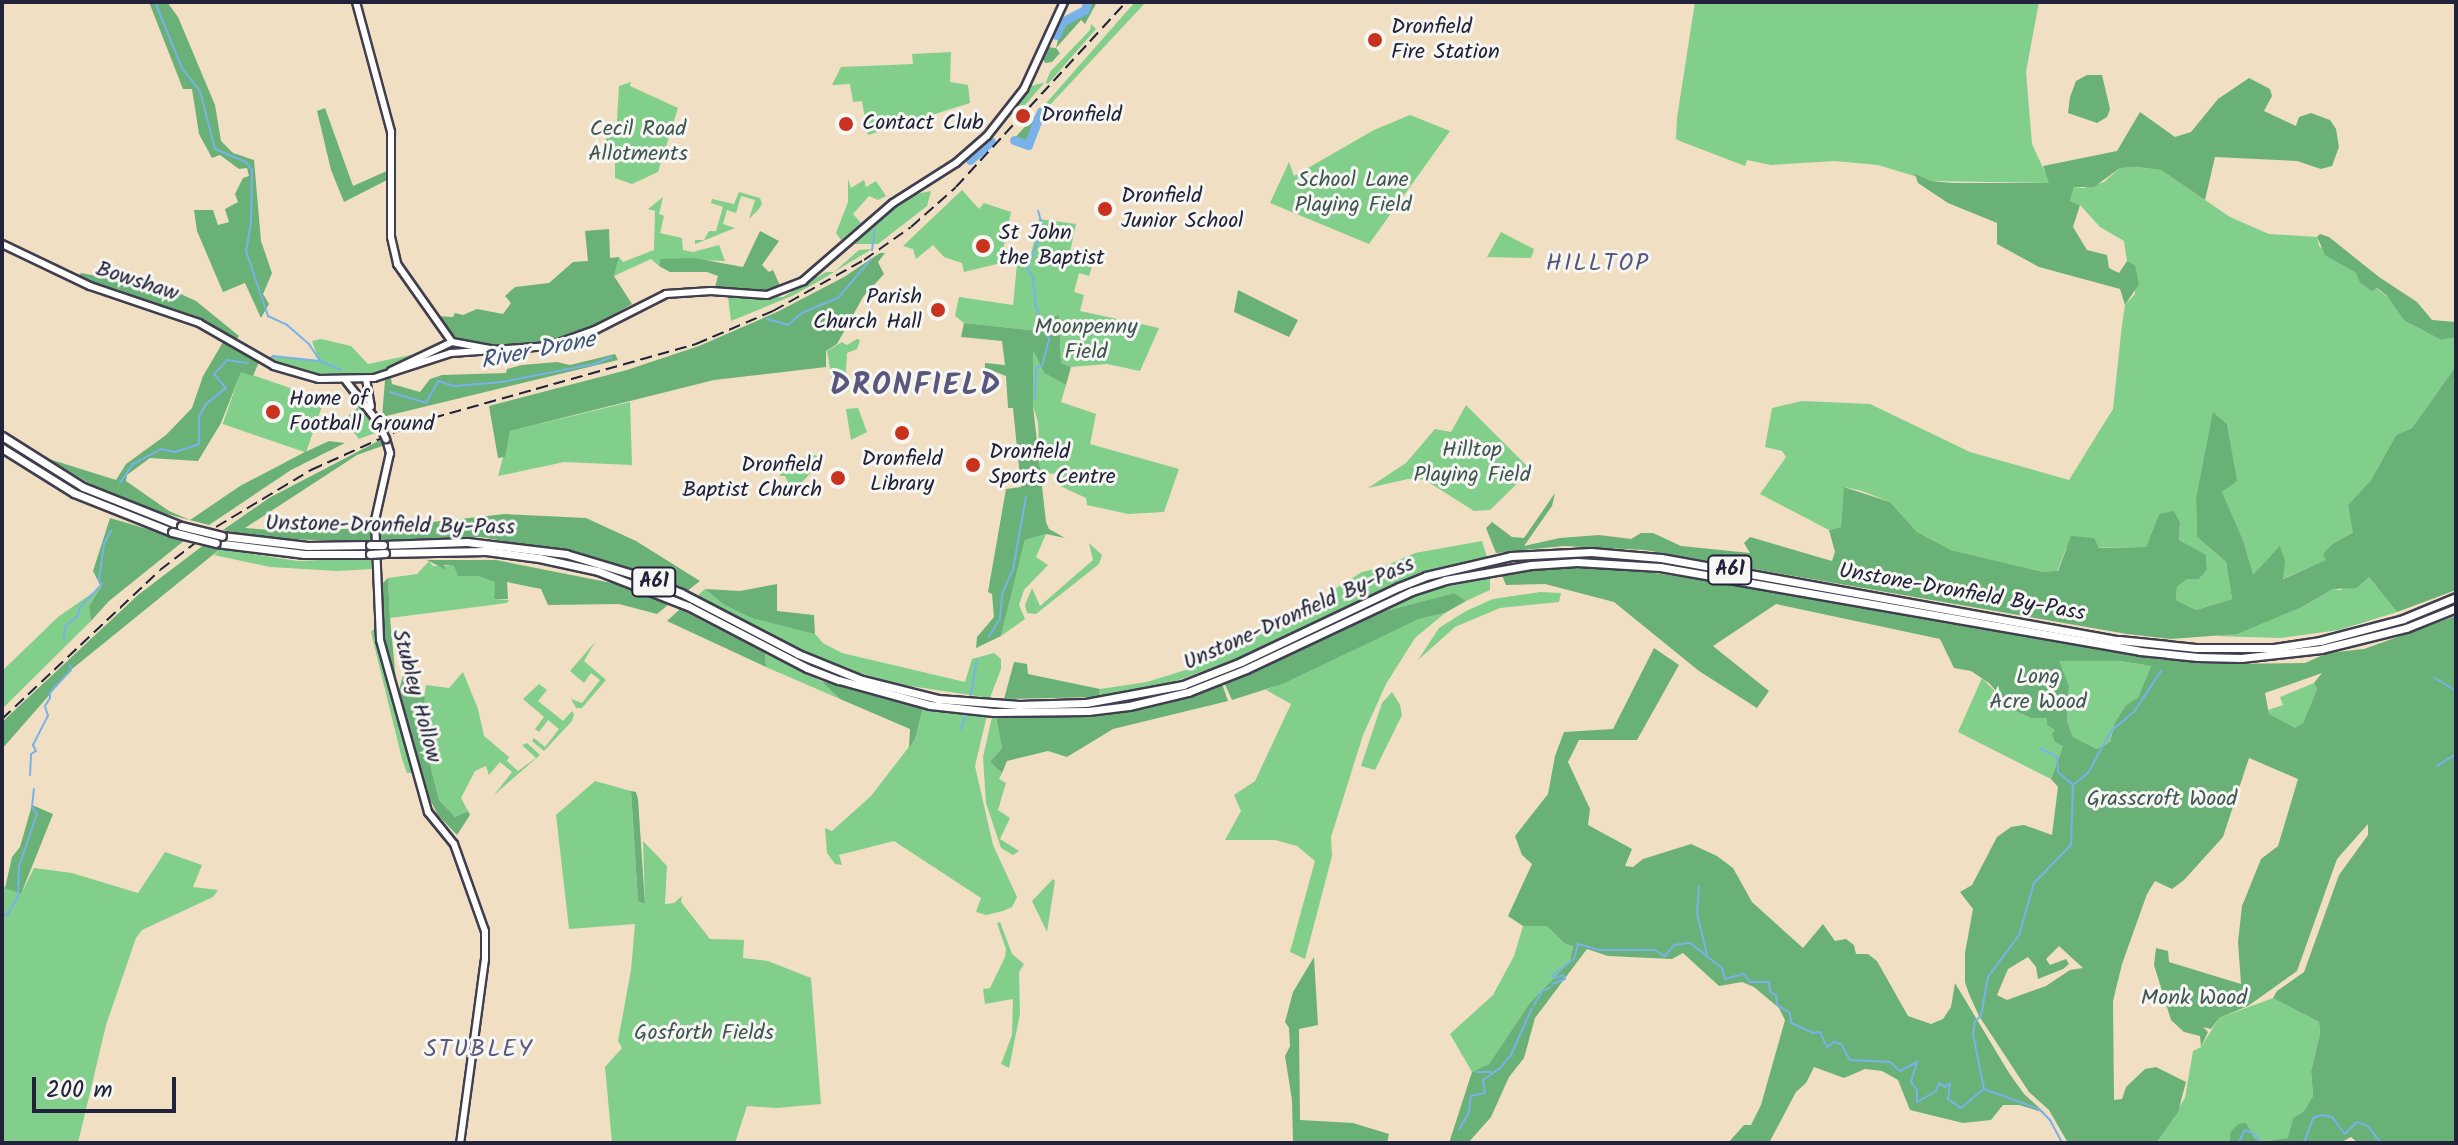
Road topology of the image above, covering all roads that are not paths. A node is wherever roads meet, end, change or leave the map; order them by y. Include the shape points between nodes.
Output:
1 (356, 2) edge
2 (1064, 2) edge
3 (2, 244) edge
4 (452, 342) junction
5 (498, 351) junction
6 (390, 373) junction
7 (363, 380) junction
8 (346, 381) junction
9 (364, 401) junction
10 (371, 410) junction
11 (2, 436) edge
12 (2, 448) edge
13 (219, 540) junction
14 (2456, 597) edge
15 (2456, 608) edge
16 (1019, 709) junction
17 (460, 1143) edge

1 - 4 main road via 391,132 394,254 402,274
2 - 5 main road via 1024,89 991,132 956,163 893,203 803,281 775,294 675,292 565,342
3 - 8 main road, Bowshaw via 90,286 199,323 258,359 319,379
4 - 5 main road
4 - 6 main road
5 - 6 main road via 451,353
6 - 7 main road, Bowshaw
7 - 8 main road, Bowshaw
7 - 9 main road, Stubley Hollow
7 - 10 main road, Stubley Hollow
8 - 9 main road, Stubley Hollow
9 - 10 main road, Stubley Hollow
10 - 17 main road, Stubley Hollow, bridge via 390,453 375,520 378,631 428,812 454,844 483,918 486,946
11 - 13 highway, Unstone-Dronfield By-Pass / A61, bridge via 83,487
12 - 13 highway, Unstone-Dronfield By-Pass / A61, bridge via 74,493 172,532
13 - 16 highway, Unstone-Dronfield By-Pass / A61, bridge via 370,549 488,543 566,554 681,593 817,663 906,696 961,710
14 - 16 highway, Unstone-Dronfield By-Pass / A61 via 2403,619 2320,641 2274,648 2196,648 2119,640 1661,558 1591,552 1524,555 1426,576 1183,685
15 - 16 highway, Unstone-Dronfield By-Pass / A61 via 2406,628 2321,649 2198,657 1660,567 1531,565 1412,591 1188,692 1129,706

